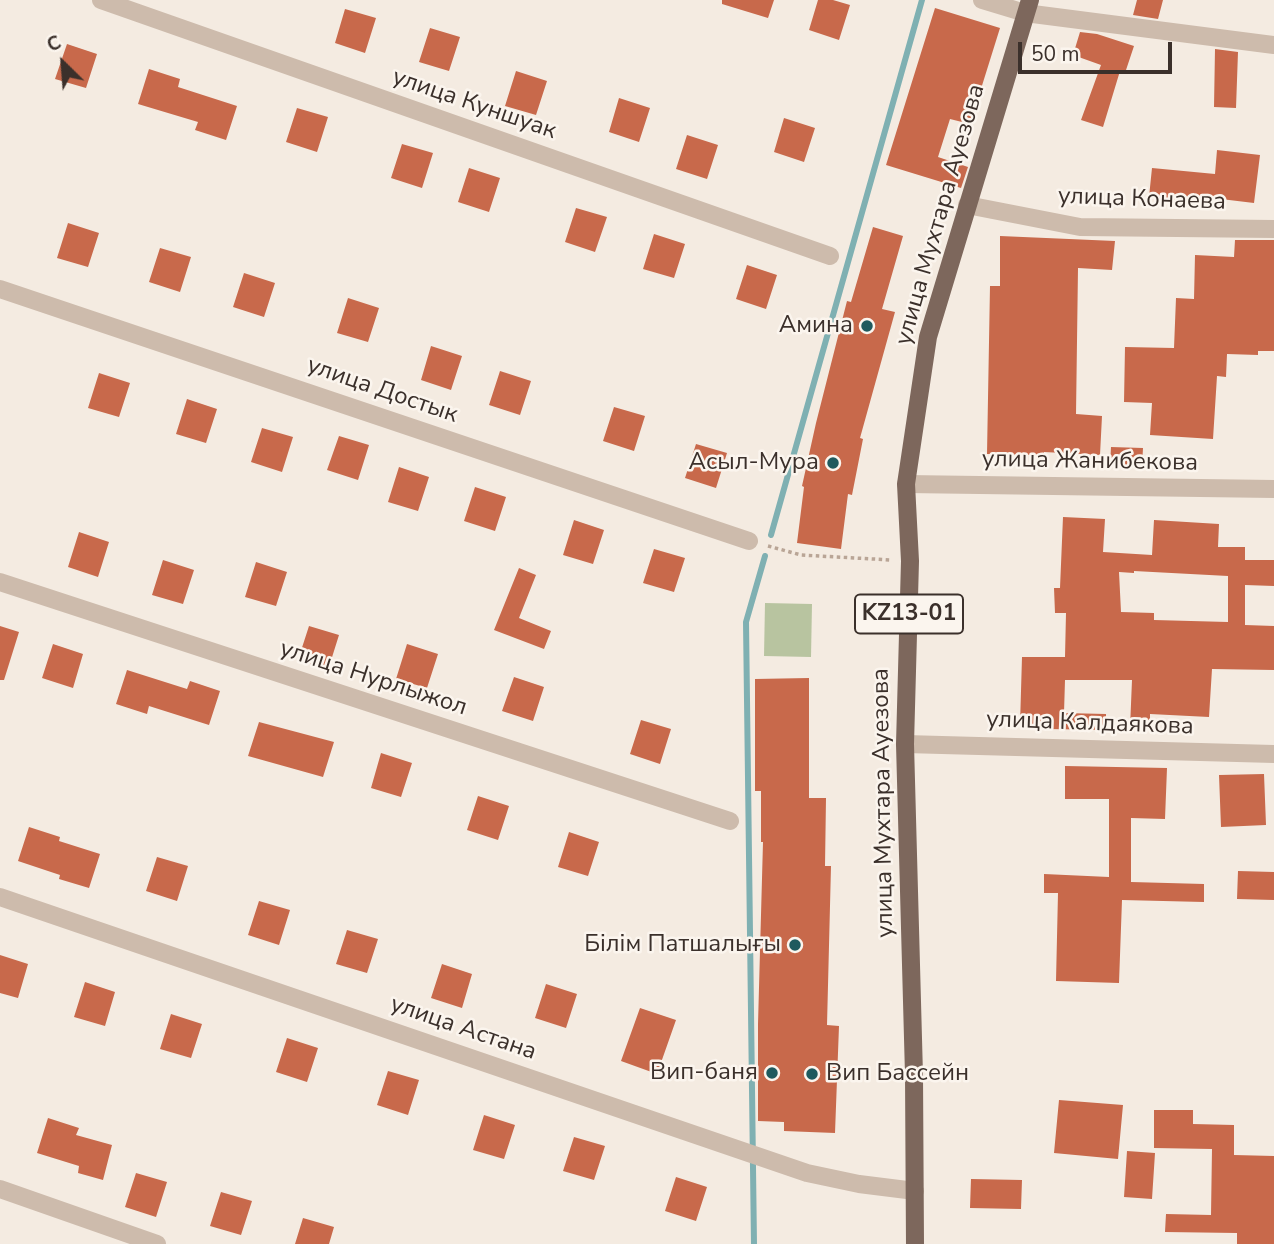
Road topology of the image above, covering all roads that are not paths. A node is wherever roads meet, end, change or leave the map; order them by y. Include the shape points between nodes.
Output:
1 (101, 0) edge
2 (982, 0) edge
3 (1028, 6) edge
4 (1274, 45) edge
5 (967, 205) junction
6 (1274, 229) edge
7 (830, 256) dead end
8 (0, 289) edge
9 (906, 484) junction
10 (1274, 489) edge
11 (749, 541) road end
12 (0, 583) edge
13 (905, 744) junction
14 (1274, 754) edge
15 (730, 821) dead end
16 (0, 897) edge
17 (0, 1189) edge
18 (915, 1191) junction
19 (157, 1244) edge
20 (915, 1244) edge

1 - 7 street, улица Куншуак
2 - 3 street
3 - 4 street
3 - 5 main road, улица Мухтара Ауезова / KZ13-01
5 - 6 street, улица Конаева via 1080,227
5 - 9 main road, улица Мухтара Ауезова / KZ13-01 via 928,337
8 - 11 street, улица Достык
9 - 10 street, улица Жанибекова
9 - 13 main road, улица Мухтара Ауезова / KZ13-01 via 910,561
12 - 15 street, улица Нурлыжол
13 - 14 street, улица Калдаякова
13 - 18 main road, улица Мухтара Ауезова / KZ13-01
16 - 18 street, улица Астана via 807,1173
17 - 19 street
18 - 20 main road, улица Мухтара Ауезова / KZ13-01

